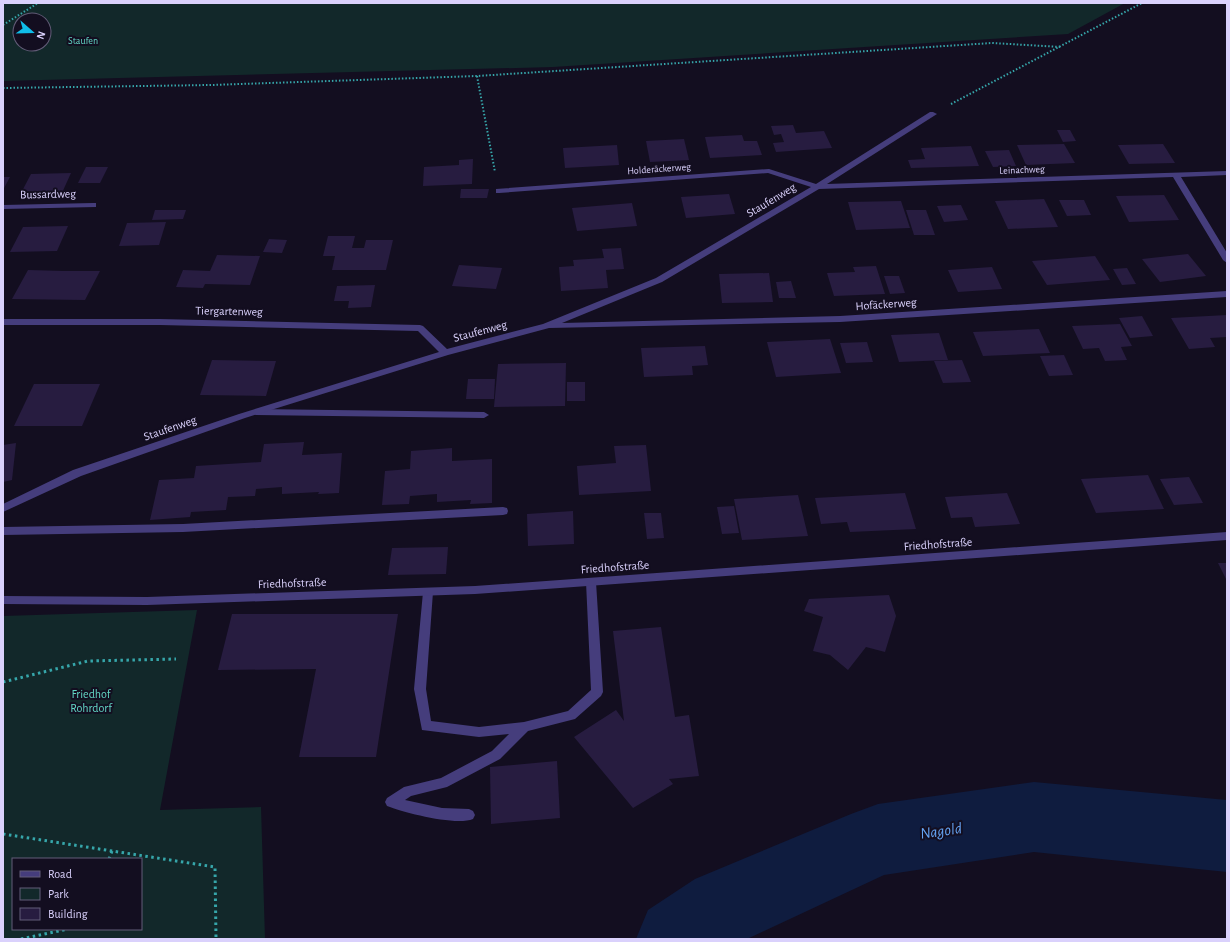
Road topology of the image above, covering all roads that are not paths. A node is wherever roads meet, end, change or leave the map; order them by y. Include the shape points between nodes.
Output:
1 (933, 114) road end
2 (1227, 173) edge
3 (1176, 174) junction
4 (818, 187) junction
5 (499, 191) road end
6 (93, 205) dead end
7 (3, 207) edge
8 (1227, 260) edge
9 (1227, 294) edge
10 (3, 322) edge
11 (546, 326) junction
12 (445, 353) junction
13 (256, 412) junction
14 (484, 415) dead end
15 (3, 508) edge
16 (503, 511) dead end
17 (3, 531) edge
18 (1227, 536) edge
19 (591, 582) junction
20 (428, 592) junction
21 (3, 600) edge
22 (524, 728) junction
23 (469, 815) dead end

1 - 4 street, Staufenweg
2 - 3 street, Leinachweg
3 - 4 street, Leinachweg
3 - 8 street
4 - 5 street, Holderäckerweg via 769,171
4 - 11 street, Staufenweg via 659,280
6 - 7 street, Bussardweg
9 - 11 street, Hofäckerweg via 840,319
10 - 12 street, Tiergartenweg via 420,328
11 - 12 street, Staufenweg
12 - 13 street, Staufenweg
13 - 14 street
13 - 15 street, Staufenweg via 77,473
16 - 17 street via 183,528
18 - 19 street, Friedhofstraße
19 - 20 street, Friedhofstraße
19 - 22 street via 597,692 571,715
20 - 21 street, Friedhofstraße via 147,601
20 - 22 street via 420,689 426,726 479,732
22 - 23 street via 496,755 443,783 408,791 391,802 442,814

